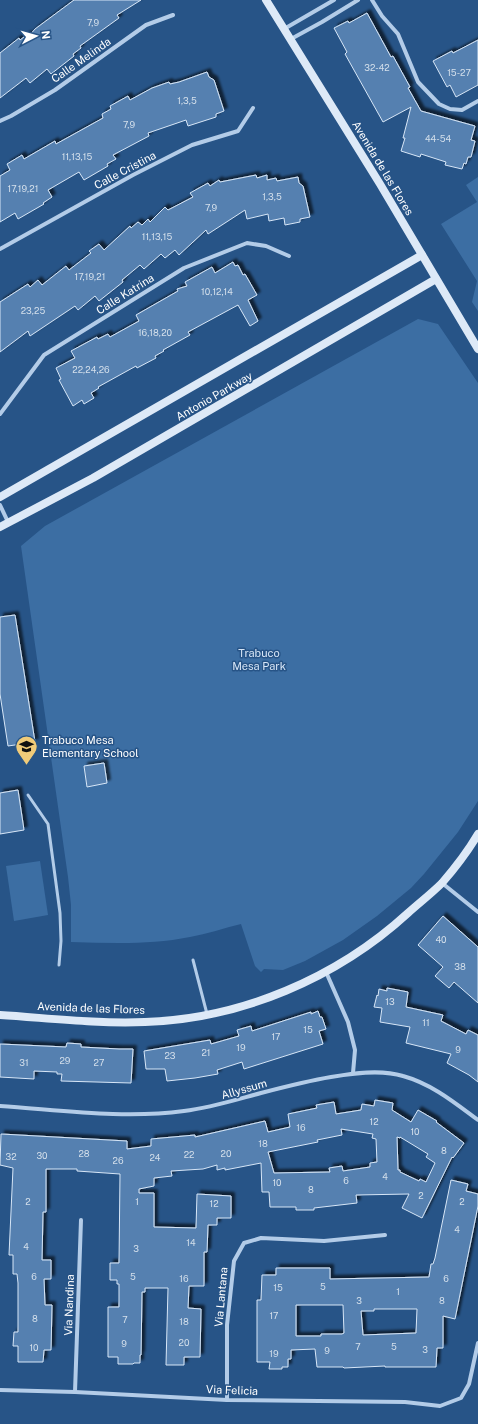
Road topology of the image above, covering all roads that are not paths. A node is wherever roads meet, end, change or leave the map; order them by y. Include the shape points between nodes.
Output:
1 (266, 0) edge
2 (334, 0) edge
3 (358, 0) edge
4 (372, 0) edge
5 (173, 15) dead end
6 (284, 29) junction
7 (291, 39) junction
8 (478, 101) edge
9 (253, 108) dead end
10 (0, 121) edge
11 (0, 249) edge
12 (422, 255) junction
13 (288, 256) dead end
14 (436, 279) junction
15 (478, 349) edge
16 (0, 414) edge
17 (0, 497) edge
18 (0, 505) edge
19 (9, 523) junction
20 (0, 527) edge
21 (28, 795) dead end
22 (478, 834) edge
23 (441, 883) junction
24 (478, 912) edge
25 (193, 960) dead end
26 (59, 965) dead end
27 (326, 972) junction
28 (207, 1014) junction
29 (0, 1015) edge
30 (353, 1073) junction
31 (0, 1106) edge
32 (478, 1120) edge
33 (81, 1220) dead end
34 (385, 1235) dead end
35 (478, 1343) edge
36 (0, 1390) edge
37 (75, 1392) junction
38 (227, 1400) junction

1 - 6 main road, Avenida de las Flores
2 - 6 street
3 - 7 street
4 - 8 street via 398,34 418,82 439,104 450,109 462,110
5 - 10 street, Calle Melinda via 146,25 55,90
6 - 7 main road, Avenida de las Flores
7 - 12 main road, Avenida de las Flores
9 - 11 street, Calle Cristina via 238,131 186,148 94,195
12 - 14 main road, Avenida de las Flores
12 - 17 main road, Antonio Parkway
13 - 16 street, Calle Katrina via 266,246 247,243 184,268 44,355
14 - 15 main road, Avenida de las Flores
14 - 19 main road, Antonio Parkway via 94,478
18 - 19 street
19 - 20 main road, Antonio Parkway
21 - 26 lane via 48,824 60,913
22 - 23 main road, Avenida de las Flores
23 - 24 street
23 - 27 main road, Avenida de las Flores via 388,932
25 - 28 lane
27 - 28 main road, Avenida de las Flores via 284,992
27 - 30 street via 348,1022 355,1050
28 - 29 main road, Avenida de las Flores via 146,1022
30 - 31 street, Allyssum via 308,1081 220,1105 184,1111 111,1114
30 - 32 street, Allyssum via 402,1075 450,1099
33 - 37 street, Via Nandina
34 - 38 street, Via Lantana via 324,1241 261,1238 244,1243 234,1262 227,1326
35 - 38 street, Via Felicia via 469,1384 461,1398 440,1406 405,1402
36 - 37 street, Via Felicia
37 - 38 street, Via Felicia

